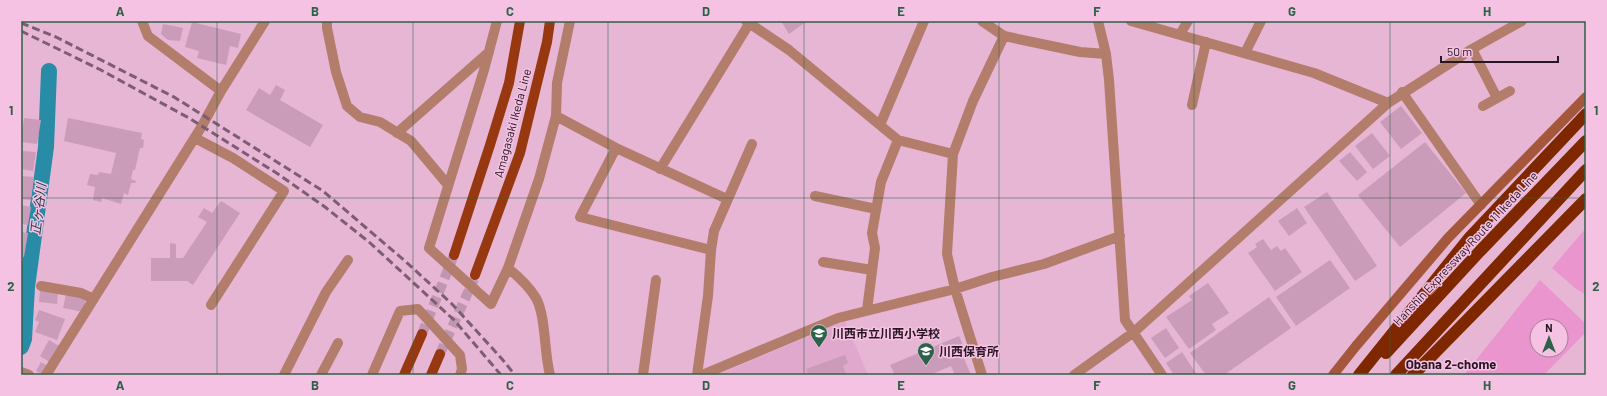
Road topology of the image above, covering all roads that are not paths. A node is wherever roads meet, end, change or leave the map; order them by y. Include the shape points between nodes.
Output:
1 (142, 21) edge
2 (265, 21) edge
3 (327, 21) edge
4 (497, 21) edge
5 (520, 21) edge
6 (550, 21) edge
7 (570, 21) edge
8 (924, 21) edge
9 (982, 21) edge
10 (1098, 21) edge
11 (1131, 21) edge
12 (1188, 21) edge
13 (1261, 21) edge
14 (1522, 21) edge
15 (747, 22) edge
16 (1180, 34) junction
17 (1004, 36) junction
18 (1206, 42) junction
19 (1472, 49) junction
20 (489, 52) junction
21 (1245, 53) junction
22 (1106, 54) junction
23 (221, 91) junction
24 (1510, 91) dead end
25 (1402, 92) junction
26 (1586, 96) edge
27 (1496, 98) junction
28 (1388, 103) junction
29 (1192, 105) dead end
30 (1483, 106) dead end
31 (1586, 114) edge
32 (556, 116) junction
33 (880, 125) junction
34 (397, 133) junction
35 (195, 138) junction
36 (898, 140) junction
37 (1586, 141) edge
38 (752, 144) dead end
39 (616, 148) junction
40 (953, 154) junction
41 (660, 169) junction
42 (1586, 170) edge
43 (448, 185) junction
44 (815, 196) dead end
45 (1586, 198) edge
46 (727, 199) junction
47 (1481, 205) junction
48 (876, 210) junction
49 (1120, 236) junction
50 (711, 250) junction
51 (454, 255) tunnel mouth
52 (348, 260) dead end
53 (823, 262) dead end
54 (508, 268) junction
55 (872, 270) junction
56 (475, 275) tunnel mouth
57 (656, 280) dead end
58 (41, 286) dead end
59 (955, 289) junction
60 (94, 299) junction
61 (211, 305) dead end
62 (867, 310) junction
63 (1134, 332) junction
64 (422, 334) tunnel mouth
65 (338, 343) dead end
66 (440, 354) tunnel mouth
67 (21, 372) edge
68 (29, 375) edge
69 (46, 375) edge
70 (284, 375) edge
71 (321, 375) edge
72 (372, 375) edge
73 (404, 375) edge
74 (431, 375) edge
75 (460, 375) edge
76 (550, 375) edge
77 (644, 375) edge
78 (697, 375) edge
79 (702, 375) edge
80 (982, 375) edge
81 (1074, 375) edge
82 (1162, 375) edge
83 (1333, 375) edge
84 (1359, 375) edge
85 (1366, 375) edge
86 (1396, 375) edge
87 (1412, 375) edge

1 - 23 street via 148,36
2 - 23 street
3 - 34 street via 326,28 336,72 347,106 360,117 380,122
4 - 20 street
5 - 51 main road, Amagasaki Ikeda Line via 509,82
6 - 56 main road, Amagasaki Ikeda Line via 520,153
7 - 32 street via 557,83
8 - 33 street
9 - 17 street
10 - 22 street
11 - 16 street
12 - 16 street
13 - 21 street
14 - 19 street
15 - 33 street via 789,50
15 - 41 street
16 - 18 street
17 - 22 street via 1080,52
17 - 40 street via 973,101
18 - 21 street
18 - 29 street
19 - 25 street
19 - 27 street
20 - 34 street
20 - 43 street
21 - 28 street via 1314,73
22 - 49 street
23 - 35 street
24 - 27 street
25 - 28 street
25 - 47 street
26 - 47 street
27 - 30 street
28 - 63 street
31 - 84 highway via 1470,237
32 - 39 street
32 - 54 street via 539,180
33 - 36 street
34 - 43 street via 411,141
35 - 60 street
35 - 61 street via 234,158 284,192
36 - 40 street
36 - 48 street via 881,182
37 - 85 highway, Hanshin Expressway Route 11 Ikeda Line
38 - 46 street
39 - 41 street
39 - 50 street via 580,217
40 - 59 street via 947,254
41 - 46 street
42 - 86 highway
43 - 54 street via 429,248 491,304
44 - 48 street
45 - 87 highway
46 - 50 street via 714,231
47 - 83 street via 1448,238
48 - 55 street via 872,233 875,248
49 - 59 street via 1044,264
49 - 63 street via 1125,320
50 - 78 street via 708,296
52 - 70 street via 326,292
53 - 55 street
54 - 76 street via 522,279 536,299 542,318
55 - 62 street
57 - 77 street
58 - 60 street via 81,293
59 - 62 street
59 - 80 street
60 - 69 street
62 - 79 street via 838,318
63 - 81 street
63 - 82 street
64 - 73 main road
65 - 71 street
66 - 74 main road
67 - 68 street
72 - 75 street via 400,311 418,309 460,355

